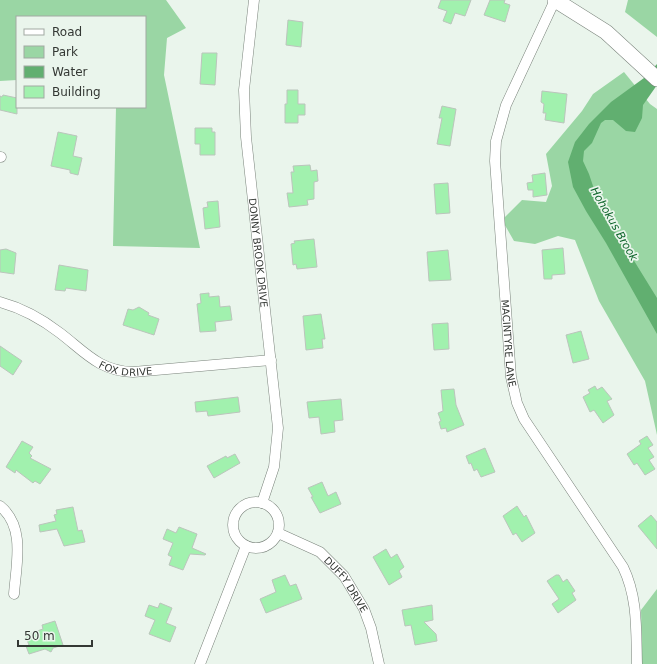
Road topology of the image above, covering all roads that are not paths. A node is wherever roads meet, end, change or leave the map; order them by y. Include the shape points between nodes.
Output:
1 (254, 0) edge
2 (555, 0) edge
3 (652, 74) edge
4 (0, 302) edge
5 (271, 360) junction
6 (262, 503) junction
7 (0, 506) edge
8 (278, 533) junction
9 (246, 546) junction
10 (14, 594) dead end
11 (200, 664) edge
12 (379, 664) edge
13 (637, 664) edge

1 - 5 street, DONNY BROOK DRIVE via 244,90
2 - 3 street via 606,32
2 - 13 street, MACINTYRE LANE via 506,105 496,141 495,161 511,377 524,419 623,567 629,580 636,607
4 - 5 street, FOX DRIVE via 44,321 96,362 122,372
5 - 6 street, DONNY BROOK DRIVE via 277,414 276,451 269,487
6 - 8 street via 269,506 278,518
6 - 9 street via 247,504 236,514 233,528 240,542
7 - 10 street via 9,514 17,532
8 - 9 street via 268,545 253,548
8 - 12 street, DUFFY DRIVE via 320,552 344,576 364,609
9 - 11 street

